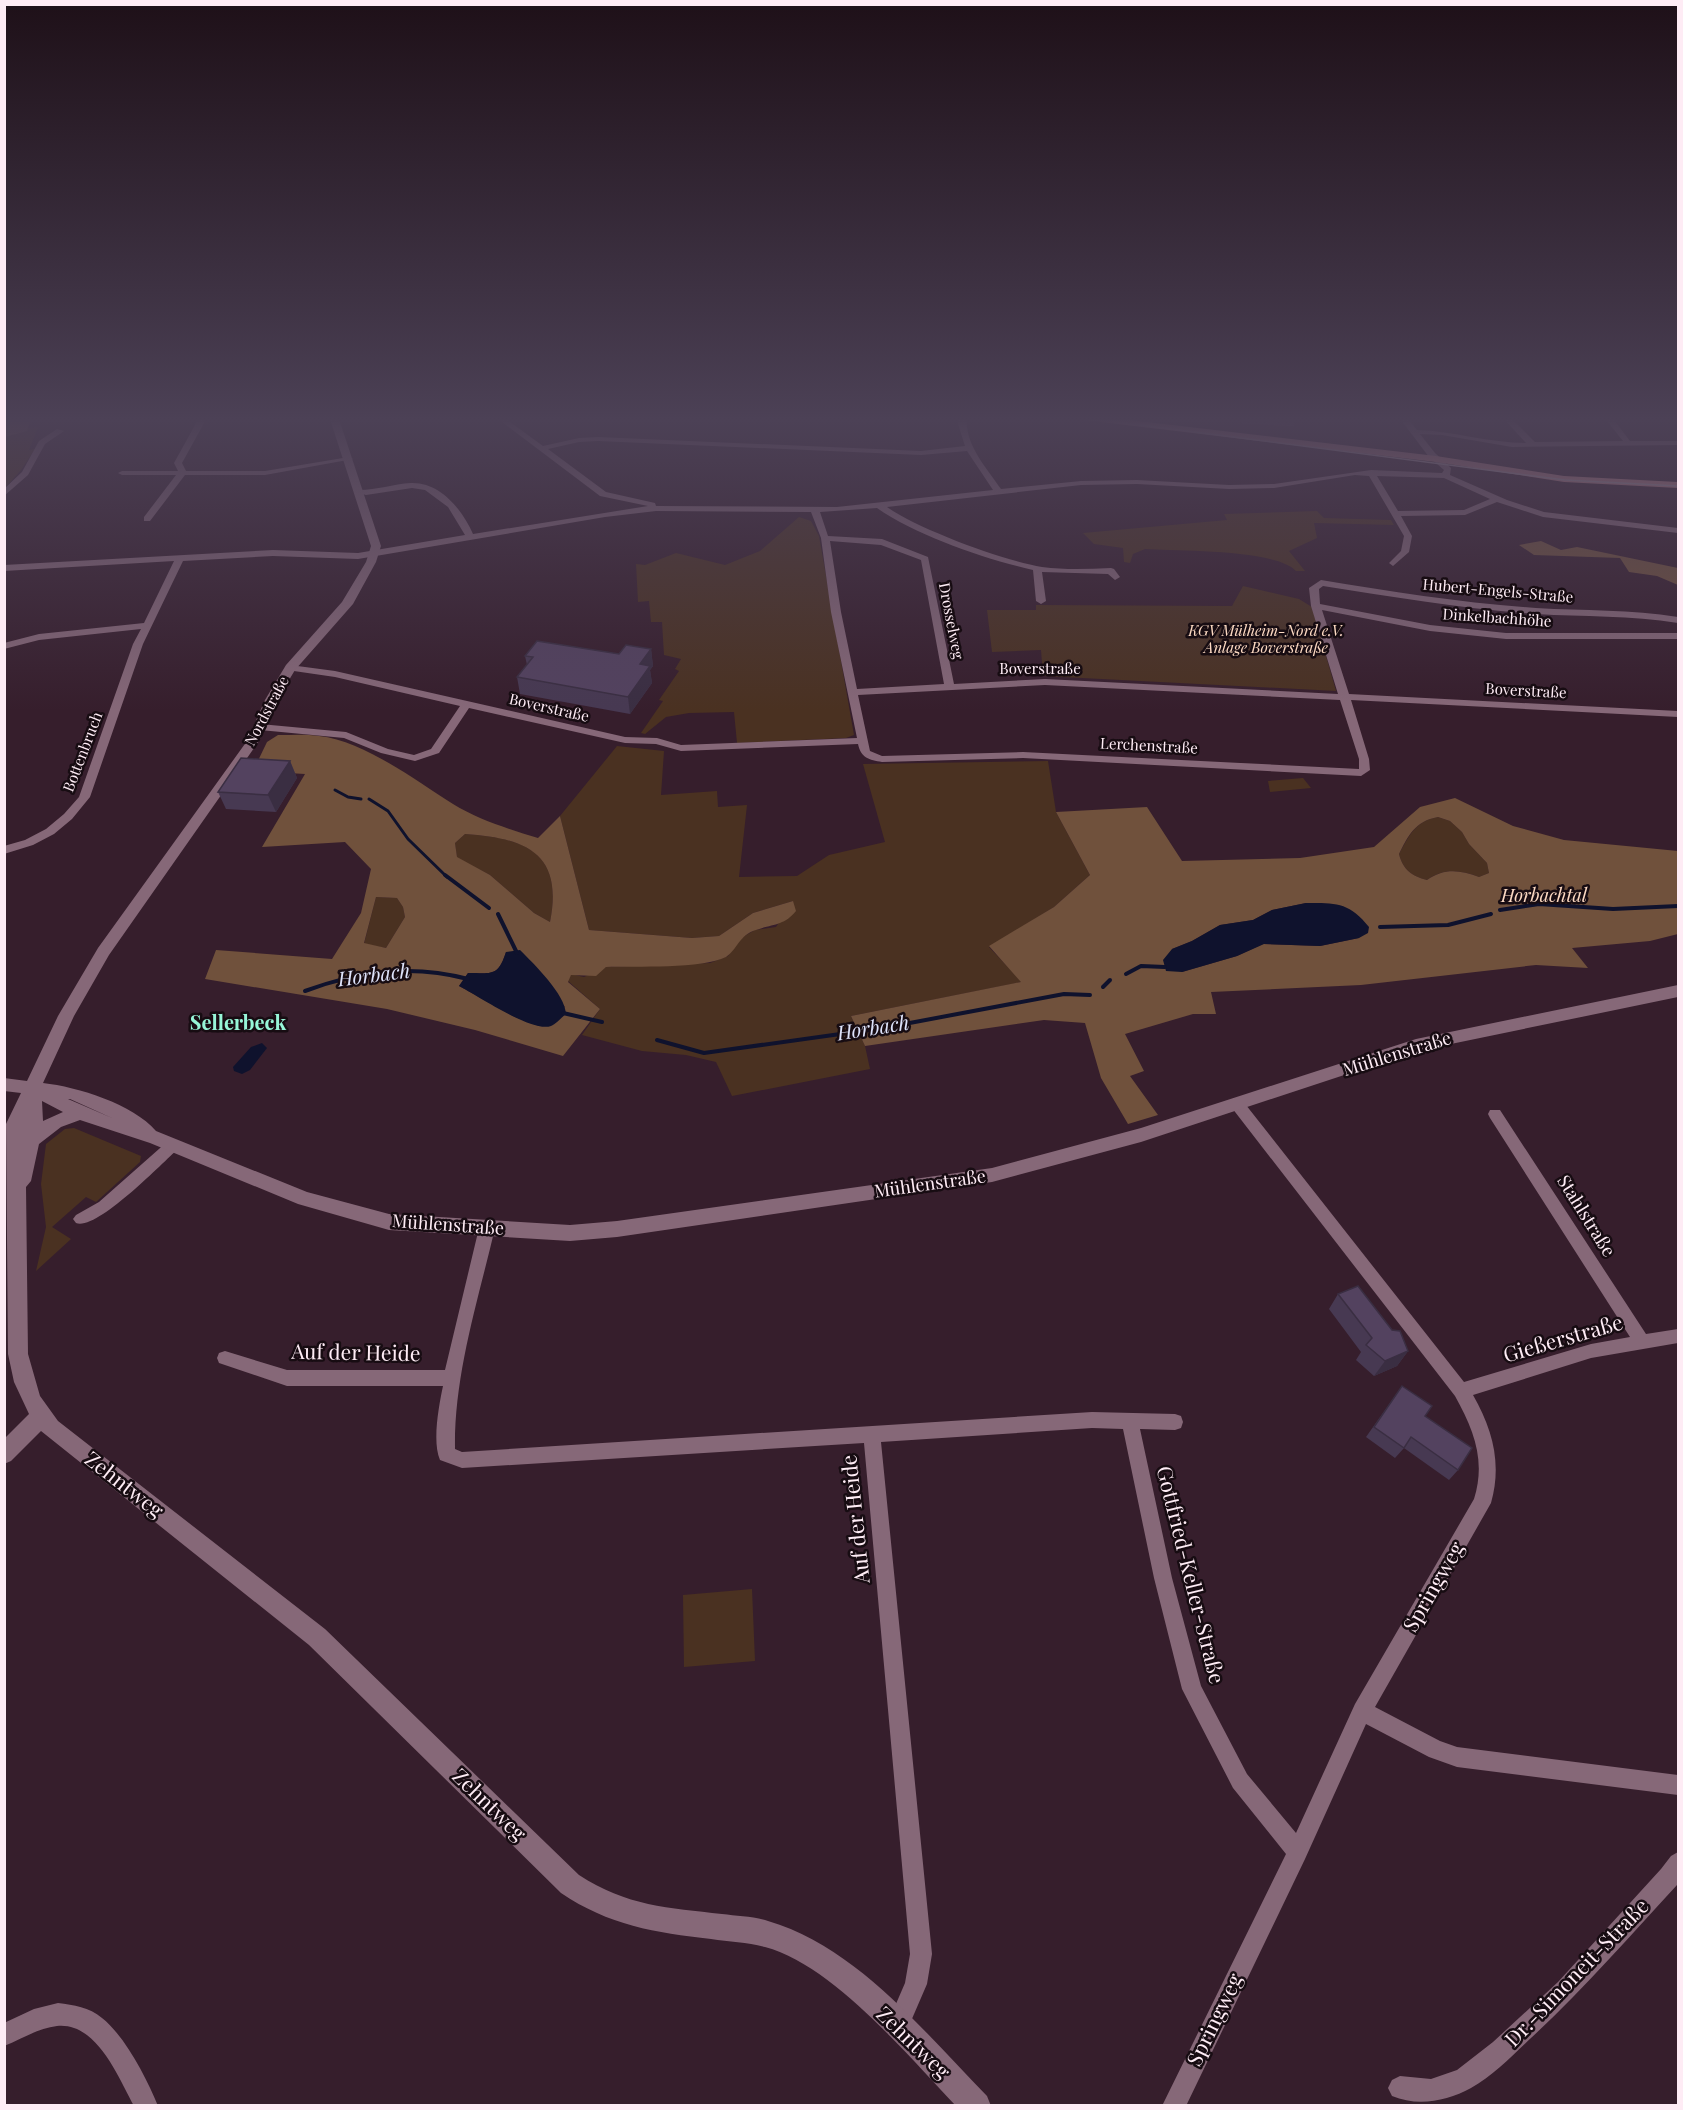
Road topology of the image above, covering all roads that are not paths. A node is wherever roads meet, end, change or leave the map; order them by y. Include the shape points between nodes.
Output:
1 (150, 514) edge
2 (366, 514) edge
3 (460, 514) edge
4 (603, 514) edge
5 (816, 514) edge
6 (891, 514) edge
7 (1395, 514) edge
8 (1549, 514) edge
9 (590, 516) joint
10 (147, 519) dead end
11 (1678, 531) edge
12 (470, 537) junction
13 (825, 538) junction
14 (375, 552) junction
15 (180, 558) junction
16 (1393, 563) dead end
17 (4, 568) edge
18 (1037, 569) junction
19 (1115, 578) dead end
20 (1041, 601) dead end
21 (1316, 606) junction
22 (1678, 620) edge
23 (147, 625) junction
24 (1678, 636) edge
25 (4, 646) edge
26 (290, 668) junction
27 (949, 686) junction
28 (853, 692) junction
29 (1344, 696) junction
30 (466, 705) junction
31 (1678, 714) edge
32 (260, 727) junction
33 (863, 741) junction
34 (4, 850) edge
35 (1678, 991) edge
36 (4, 1084) edge
37 (33, 1088) junction
38 (1237, 1104) junction
39 (81, 1113) junction
40 (1495, 1114) dead end
41 (153, 1137) junction
42 (31, 1140) junction
43 (173, 1145) junction
44 (18, 1202) junction
45 (81, 1219) dead end
46 (487, 1228) junction
47 (11, 1248) edge
48 (1678, 1336) edge
49 (1641, 1340) junction
50 (225, 1358) dead end
51 (453, 1378) junction
52 (1461, 1391) junction
53 (41, 1416) junction
54 (1175, 1422) dead end
55 (1130, 1423) junction
56 (872, 1433) junction
57 (4, 1454) edge
58 (1362, 1711) junction
59 (1678, 1785) edge
60 (1298, 1852) junction
61 (1678, 1863) edge
62 (897, 2027) junction
63 (4, 2035) edge
64 (1400, 2088) dead end
65 (147, 2106) edge
66 (977, 2106) edge
67 (1173, 2106) edge

1 - 10 street
2 - 14 street
3 - 12 street
4 - 9 street
5 - 13 street
6 - 18 street
7 - 16 street via 1409,542
8 - 11 street
9 - 12 street
12 - 14 street
13 - 27 street, Drosselweg via 882,542 924,557
13 - 28 street
14 - 15 street via 358,556 273,553
14 - 26 street, Nordstraße via 347,604
15 - 17 street
15 - 23 street, Bottenbruch
18 - 19 street via 1111,571
18 - 20 street
21 - 22 street, Hubert-Engels-Straße via 1314,588 1327,583 1439,602
21 - 24 street, Dinkelbachhöhe via 1430,628 1506,636
21 - 29 street
23 - 25 street via 39,637
23 - 34 street, Bottenbruch via 84,797 72,816 51,832
26 - 30 street, Boverstraße via 335,674
26 - 32 street, Nordstraße via 270,700
27 - 28 street, Boverstraße
27 - 29 street, Boverstraße via 1045,682
28 - 33 street
29 - 31 street, Boverstraße
29 - 33 street, Lerchenstraße via 1364,759 1365,770 1361,773 1023,755 882,759 870,757
30 - 32 street via 435,751 415,758 384,751 346,735
30 - 33 street, Boverstraße via 625,740 657,741 681,748
32 - 37 street, Nordstraße via 103,952 66,1016
35 - 38 street, Mühlenstraße via 1416,1045
36 - 37 street, Mühlenstraße
37 - 39 street, Mühlenstraße
37 - 41 street, Mühlenstraße via 72,1093 130,1119
37 - 42 street via 35,1119
37 - 44 street, Nordstraße via 15,1124
38 - 46 street, Mühlenstraße via 1141,1135 992,1175 617,1229 570,1233
38 - 52 street, Springweg
39 - 41 street, Mühlenstraße via 128,1132
39 - 42 street via 55,1122
40 - 49 street, Stahlstraße
41 - 43 street, Mühlenstraße
42 - 44 street
43 - 45 street via 104,1206
43 - 46 street, Mühlenstraße via 329,1208 389,1222
44 - 47 street, Zehntweg
46 - 51 street, Auf der Heide
47 - 53 street, Zehntweg via 18,1354 24,1382
48 - 49 street, Gießerstraße
49 - 52 street, Gießerstraße via 1591,1351
50 - 51 street, Auf der Heide via 287,1378
51 - 56 street, Auf der Heide via 446,1454 462,1460
52 - 58 street, Springweg via 1485,1438 1490,1464 1488,1488
53 - 57 street
53 - 62 street, Zehntweg via 51,1428 316,1637 592,1901 639,1916 768,1934 805,1948 837,1970
54 - 55 street
55 - 56 street via 1092,1420
55 - 60 street, Gottfried-Keller-Straße via 1162,1578 1192,1689 1240,1781
56 - 62 street, Auf der Heide via 921,1954 916,1984
58 - 59 street via 1436,1750 1457,1756
58 - 60 street, Springweg
60 - 67 street, Springweg
61 - 64 street, Dr.-Simoneit-Straße via 1670,1877 1566,1990 1501,2050 1464,2079 1431,2091
62 - 66 street, Zehntweg
63 - 65 street via 49,2014 76,2014 111,2042

